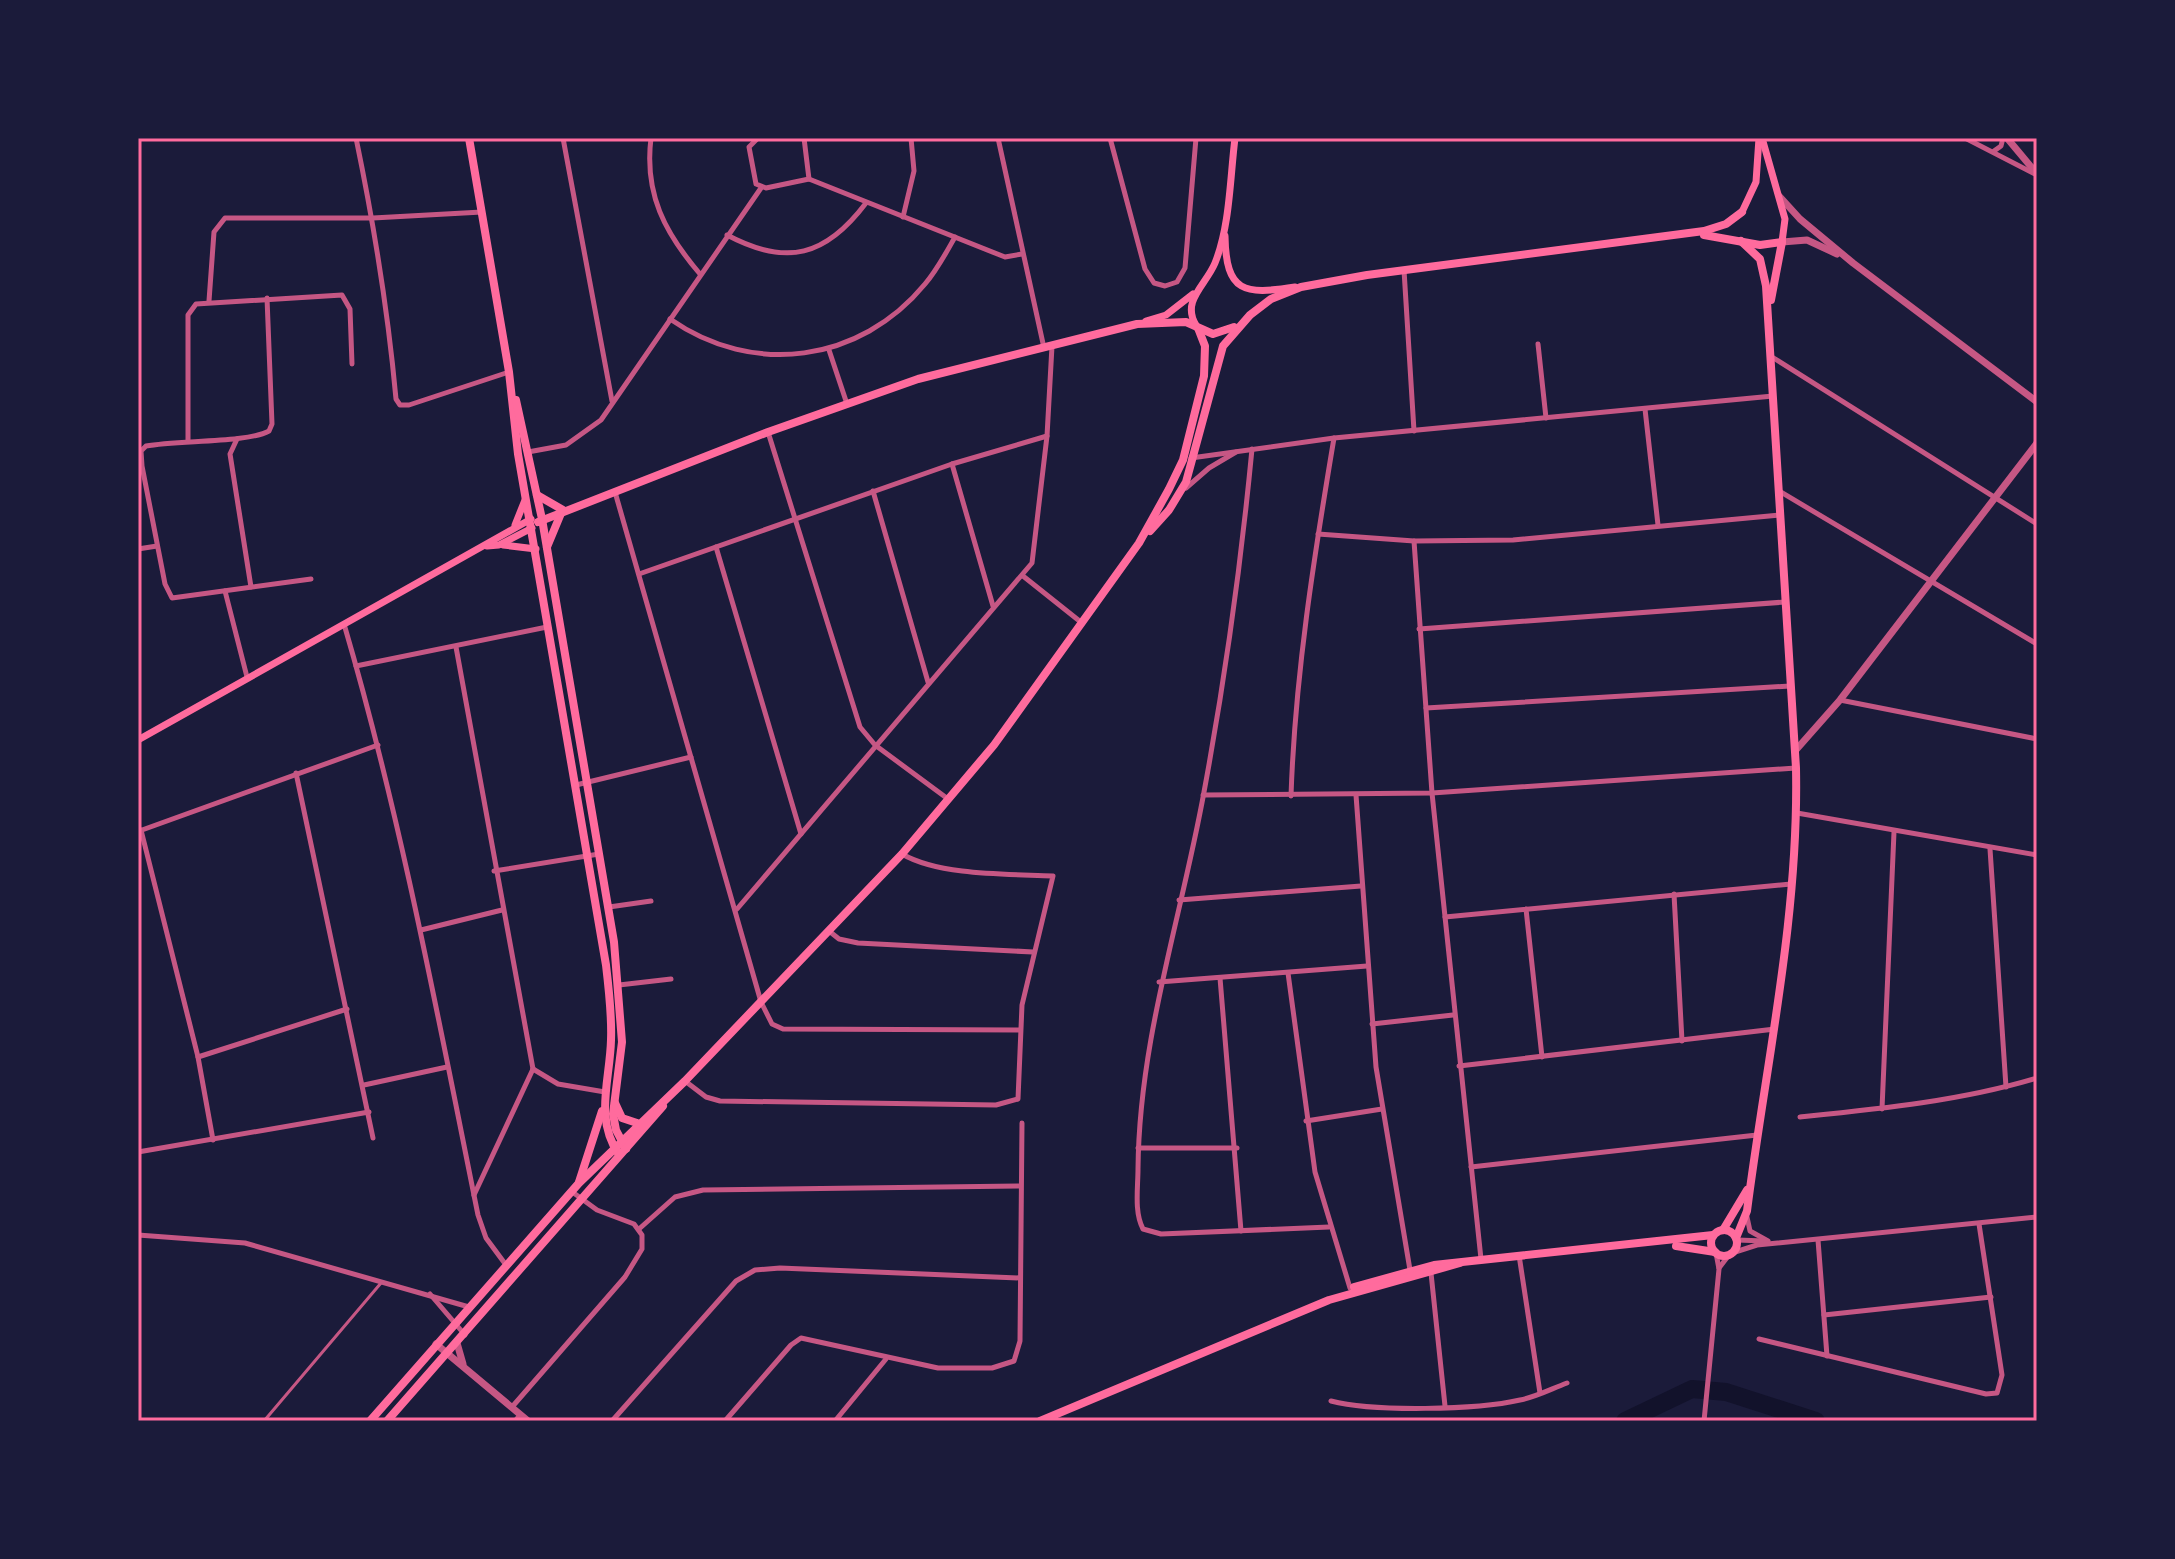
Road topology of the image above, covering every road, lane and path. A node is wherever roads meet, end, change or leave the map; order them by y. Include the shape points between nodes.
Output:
1 (311, 138) edge
2 (358, 138) edge
3 (469, 138) edge
4 (563, 138) edge
5 (651, 138) edge
6 (804, 138) edge
7 (911, 138) edge
8 (998, 138) edge
9 (1110, 138) edge
10 (1196, 138) edge
11 (1235, 138) edge
12 (1760, 138) edge
13 (1965, 138) edge
14 (2005, 138) edge
15 (752, 139) edge
16 (1993, 151) junction
17 (2037, 175) edge
18 (809, 179) junction
19 (761, 188) junction
20 (1776, 192) junction
21 (866, 203) junction
22 (482, 212) junction
23 (1742, 212) joint
24 (1225, 214) junction
25 (903, 217) junction
26 (373, 218) junction
27 (727, 235) junction
28 (1679, 236) junction
29 (955, 237) junction
30 (1741, 241) junction
31 (1782, 242) junction
32 (1022, 254) junction
33 (1853, 263) junction
34 (1404, 270) junction
35 (700, 274) junction
36 (1201, 287) junction
37 (1301, 287) junction
38 (267, 298) junction
39 (209, 301) junction
40 (670, 319) junction
41 (1245, 320) junction
42 (1137, 324) junction
43 (1197, 326) junction
44 (1769, 327) junction
45 (1538, 344) dead end
46 (1048, 348) junction
47 (829, 350) junction
48 (1771, 357) junction
49 (352, 364) dead end
50 (509, 376) junction
51 (1773, 396) junction
52 (612, 402) junction
53 (2037, 402) edge
54 (847, 404) junction
55 (1645, 409) junction
56 (1546, 418) junction
57 (1414, 431) junction
58 (768, 432) junction
59 (1047, 436) junction
60 (1334, 438) junction
61 (237, 439) junction
62 (188, 440) junction
63 (2037, 443) edge
64 (1252, 449) junction
65 (1237, 451) junction
66 (528, 452) junction
67 (1195, 457) junction
68 (1183, 460) junction
69 (952, 464) junction
70 (1779, 490) junction
71 (615, 491) junction
72 (873, 491) junction
73 (526, 492) junction
74 (537, 494) junction
75 (1178, 496) junction
76 (1995, 498) junction
77 (563, 510) junction
78 (1780, 515) junction
79 (542, 519) junction
80 (795, 519) junction
81 (531, 524) junction
82 (2037, 524) edge
83 (1658, 525) junction
84 (511, 530) junction
85 (1318, 534) junction
86 (1414, 541) junction
87 (1139, 543) junction
88 (499, 545) junction
89 (157, 546) junction
90 (487, 546) junction
91 (547, 547) junction
92 (716, 547) junction
93 (138, 549) edge
94 (536, 549) junction
95 (639, 574) junction
96 (1023, 576) junction
97 (311, 579) dead end
98 (1932, 581) junction
99 (251, 587) junction
100 (225, 591) junction
101 (1785, 602) junction
102 (993, 606) junction
103 (1082, 623) junction
104 (344, 624) junction
105 (548, 626) junction
106 (1419, 629) junction
107 (2037, 644) edge
108 (456, 647) junction
109 (356, 666) junction
110 (247, 677) junction
111 (928, 682) junction
112 (1791, 686) junction
113 (1840, 700) junction
114 (1426, 708) junction
115 (2037, 739) edge
116 (138, 740) edge
117 (378, 745) junction
118 (875, 745) junction
119 (1795, 751) junction
120 (691, 757) junction
121 (1796, 768) junction
122 (296, 773) junction
123 (587, 783) junction
124 (576, 785) junction
125 (1432, 793) junction
126 (1203, 795) junction
127 (1356, 795) junction
128 (1291, 796) junction
129 (948, 799) junction
130 (1797, 813) junction
131 (140, 830) edge
132 (1894, 832) junction
133 (801, 834) junction
134 (1990, 849) junction
135 (599, 854) junction
136 (902, 854) junction
137 (2037, 855) edge
138 (588, 856) junction
139 (494, 871) junction
140 (1792, 884) junction
141 (1361, 886) junction
142 (1674, 894) junction
143 (1179, 900) junction
144 (651, 901) dead end
145 (609, 907) junction
146 (737, 909) junction
147 (1526, 909) junction
148 (502, 910) junction
149 (1445, 917) junction
150 (421, 930) junction
151 (828, 931) junction
152 (1033, 952) junction
153 (1367, 966) junction
154 (1288, 973) junction
155 (1220, 978) junction
156 (671, 979) dead end
157 (1159, 982) junction
158 (619, 985) junction
159 (761, 1002) junction
160 (347, 1009) junction
161 (1453, 1015) junction
162 (1372, 1024) junction
163 (1775, 1029) junction
164 (1020, 1030) junction
165 (1682, 1041) junction
166 (198, 1057) junction
167 (1542, 1057) junction
168 (1459, 1066) junction
169 (447, 1067) junction
170 (533, 1069) junction
171 (2037, 1078) edge
172 (685, 1081) junction
173 (364, 1085) junction
174 (2006, 1087) junction
175 (605, 1092) junction
176 (674, 1093) junction
177 (614, 1098) junction
178 (604, 1106) junction
179 (1382, 1109) junction
180 (1882, 1109) junction
181 (369, 1112) junction
182 (1800, 1117) dead end
183 (1306, 1121) junction
184 (637, 1123) junction
185 (1022, 1123) dead end
186 (1758, 1135) junction
187 (373, 1138) dead end
188 (213, 1140) junction
189 (617, 1143) junction
190 (1138, 1148) junction
191 (1237, 1148) junction
192 (138, 1152) edge
193 (623, 1152) junction
194 (1471, 1167) junction
195 (579, 1183) junction
196 (1749, 1185) junction
197 (1020, 1186) junction
198 (571, 1191) junction
199 (474, 1195) junction
200 (579, 1198) junction
201 (1747, 1208) junction
202 (2037, 1217) edge
203 (1979, 1224) junction
204 (1329, 1227) junction
205 (639, 1229) junction
206 (1723, 1230) junction
207 (1241, 1231) junction
208 (138, 1235) edge
209 (1713, 1235) junction
210 (1737, 1239) junction
211 (1818, 1240) junction
212 (1768, 1241) junction
213 (1641, 1243) junction
214 (1777, 1243) junction
215 (1716, 1252) junction
216 (1519, 1254) junction
217 (1730, 1254) junction
218 (1481, 1260) junction
219 (1460, 1263) junction
220 (506, 1265) junction
221 (1719, 1269) junction
222 (1410, 1270) junction
223 (1431, 1273) junction
224 (1020, 1278) junction
225 (383, 1281) junction
226 (1350, 1288) junction
227 (430, 1293) junction
228 (1991, 1297) junction
229 (1329, 1300) junction
230 (469, 1307) junction
231 (1824, 1315) junction
232 (456, 1322) junction
233 (465, 1335) junction
234 (1759, 1339) dead end
235 (457, 1343) junction
236 (436, 1344) junction
237 (448, 1353) junction
238 (1827, 1356) junction
239 (886, 1359) junction
240 (471, 1374) junction
241 (1567, 1383) dead end
242 (1540, 1393) junction
243 (1331, 1401) dead end
244 (1445, 1406) junction
245 (511, 1408) junction
246 (518, 1418) edge
247 (264, 1421) edge
248 (370, 1421) edge
249 (387, 1421) edge
250 (528, 1421) edge
251 (612, 1421) edge
252 (725, 1421) edge
253 (835, 1421) edge
254 (1040, 1421) edge
255 (1704, 1421) edge

1 - 2 street
2 - 26 street
3 - 22 main road
4 - 52 street
5 - 35 street via 651,188 658,213
6 - 18 street
7 - 25 street via 914,171
8 - 32 street
9 - 10 street via 1147,274 1157,285 1172,285 1185,268
11 - 24 main road
12 - 20 main road
12 - 23 main road via 1756,182
13 - 16 street
14 - 16 street
14 - 17 street
15 - 19 street via 749,147
16 - 17 street
18 - 19 street
18 - 21 street
19 - 27 street
20 - 31 main road via 1785,219
20 - 33 street
21 - 25 street
21 - 27 street via 847,228 805,251 774,253
22 - 26 street
22 - 50 main road
23 - 28 main road via 1720,227
24 - 36 main road via 1219,254
24 - 37 main road via 1225,258 1236,284 1255,292
25 - 29 street
26 - 39 street via 221,220 214,232
26 - 50 street via 400,405
27 - 35 street
28 - 30 main road via 1717,235
28 - 34 main road
29 - 32 street via 1005,257
29 - 47 street via 911,300 886,321
30 - 31 main road
30 - 44 main road via 1762,266
31 - 33 street via 1812,241
31 - 44 main road
32 - 46 street
33 - 53 street
34 - 37 main road
34 - 57 street
35 - 40 street
36 - 42 main road via 1166,315
36 - 43 main road via 1190,307
37 - 41 main road via 1271,299
38 - 39 street
38 - 49 street via 342,295 350,309
38 - 61 street via 272,424 265,433
39 - 62 street via 196,304 188,315
40 - 47 street via 732,350 789,355
40 - 52 street
41 - 43 main road via 1218,334
41 - 67 main road via 1216,362
42 - 43 main road via 1174,321
42 - 46 main road
43 - 68 main road via 1206,367
44 - 48 main road
45 - 56 street
46 - 54 main road via 918,379
46 - 59 street
47 - 54 street
48 - 51 main road
48 - 76 street
50 - 66 main road
50 - 73 main road
51 - 55 street
51 - 70 main road
52 - 66 street via 601,420 577,440
54 - 58 main road
55 - 56 street
55 - 83 street
56 - 57 street
57 - 60 street
58 - 71 main road
58 - 80 street
59 - 69 street
59 - 96 street via 1036,547
60 - 64 street
60 - 85 street
61 - 62 street
61 - 99 street via 230,454
62 - 89 street via 141,451
63 - 76 street
64 - 65 street
64 - 126 street via 1242,549
65 - 67 street
65 - 75 street
66 - 74 main road
67 - 68 street
67 - 75 main road
68 - 87 main road
69 - 72 street
69 - 102 street
70 - 78 main road
70 - 98 street
71 - 77 main road
71 - 95 street
72 - 80 street
72 - 111 street
73 - 81 main road
73 - 84 main road via 524,509
74 - 77 main road
74 - 79 main road
75 - 87 main road
76 - 82 street
76 - 98 street
77 - 79 main road
77 - 91 main road
78 - 83 street
78 - 101 main road
79 - 81 main road
79 - 91 main road
80 - 92 street
80 - 118 street via 848,699
81 - 84 main road
81 - 88 main road
81 - 94 main road
83 - 86 street via 1513,540
84 - 90 main road
85 - 86 street
85 - 128 street
86 - 106 street
87 - 103 main road
88 - 90 main road
88 - 94 main road
89 - 93 street
89 - 100 street via 170,596
90 - 104 main road
91 - 123 main road
92 - 95 street
92 - 133 street
94 - 105 main road
95 - 120 street
96 - 102 street
96 - 103 street
97 - 99 street
98 - 107 street
98 - 113 street
99 - 100 street
100 - 110 street
101 - 106 street
101 - 112 main road
102 - 111 street
103 - 129 main road
104 - 109 street
104 - 110 main road
105 - 108 street
105 - 124 main road
106 - 114 street
108 - 109 street
108 - 139 street
109 - 117 street
110 - 116 main road
111 - 118 street
112 - 114 street
112 - 119 main road
113 - 115 street
113 - 119 street
114 - 125 street
117 - 122 street
117 - 150 street
118 - 129 street
118 - 133 street
119 - 121 main road
120 - 123 street
120 - 146 street
121 - 125 street
121 - 130 main road
122 - 131 street
122 - 160 street
123 - 124 street
123 - 135 main road
124 - 138 main road
125 - 127 street
125 - 149 street
126 - 128 street
126 - 143 street
127 - 128 street
127 - 141 street
129 - 136 main road
130 - 132 street
130 - 140 main road
131 - 166 street
132 - 134 street
132 - 180 street
133 - 146 street
134 - 137 street
134 - 174 street
135 - 138 street
135 - 145 main road
136 - 151 main road
136 - 152 street via 922,863 982,872 1053,876
138 - 139 street
138 - 175 main road via 610,1002
139 - 148 street
140 - 142 street
140 - 163 main road
141 - 143 street
141 - 153 street
142 - 147 street
142 - 165 street
143 - 157 street
144 - 145 street
145 - 158 main road
146 - 159 street
147 - 149 street
147 - 167 street
148 - 150 street
148 - 170 street
149 - 161 street
150 - 169 street
151 - 152 street via 858,943
151 - 159 main road
152 - 164 street
153 - 154 street
153 - 162 street
154 - 155 street
154 - 183 street
155 - 157 street
155 - 191 street
156 - 158 street
157 - 190 street
158 - 177 main road via 622,1042
159 - 164 street via 772,1024 783,1029
159 - 172 main road
160 - 166 street
160 - 173 street
161 - 162 street
161 - 168 street
162 - 179 street
163 - 165 street
163 - 186 main road
164 - 172 street via 1018,1099 996,1105 720,1101
165 - 167 street
166 - 188 street
167 - 168 street
168 - 194 street
169 - 173 street
169 - 199 street
170 - 175 street via 558,1084
170 - 199 street
171 - 174 street
172 - 176 main road
173 - 181 street
174 - 180 street
175 - 178 main road
176 - 184 main road
176 - 193 main road
177 - 184 main road via 622,1118
177 - 189 main road
178 - 189 main road
178 - 195 main road
179 - 183 street
179 - 222 street
180 - 182 street
181 - 187 street
181 - 188 street
183 - 204 street
184 - 189 main road
185 - 197 street
186 - 194 street
186 - 196 main road
188 - 192 street
189 - 193 main road
189 - 195 main road
190 - 191 street
190 - 207 street via 1140,1222 1148,1232
191 - 207 street
193 - 200 main road
194 - 218 street
195 - 198 main road
196 - 201 main road
196 - 206 main road
197 - 205 street via 703,1190 675,1197
197 - 224 street
198 - 200 street
198 - 220 main road
199 - 220 street via 486,1238
200 - 205 street
200 - 233 main road
201 - 210 main road
201 - 212 street via 1749,1229
202 - 203 street
203 - 211 street
203 - 228 street
204 - 207 street
204 - 226 street
205 - 245 street via 643,1243 634,1264
206 - 209 main road
206 - 210 main road
208 - 225 street via 245,1243
209 - 213 main road
209 - 215 main road
210 - 212 street
210 - 217 main road
211 - 214 street
211 - 231 street
212 - 214 street
213 - 215 main road
213 - 216 main road
214 - 217 street
215 - 217 main road
215 - 221 street
216 - 218 main road
216 - 242 street
217 - 221 street
218 - 219 main road
219 - 222 main road
219 - 223 main road
220 - 230 main road
221 - 255 street
222 - 226 main road
223 - 229 main road
223 - 244 street
224 - 239 street via 1020,1349 1014,1361 992,1368 938,1368
224 - 251 street via 755,1270 728,1290
225 - 227 street
225 - 247 lane
226 - 229 main road
227 - 230 street
227 - 232 street
228 - 231 street
228 - 238 street via 2002,1375 1997,1393
229 - 254 main road
230 - 232 main road
231 - 238 street
232 - 233 street
232 - 236 main road
233 - 235 main road
234 - 238 street
235 - 237 main road
235 - 240 street
236 - 237 street
236 - 248 main road
237 - 240 street
237 - 249 main road
239 - 252 street via 813,1338 798,1340
239 - 253 street
240 - 245 street
241 - 242 street
242 - 244 street via 1517,1401
243 - 244 street via 1354,1407
245 - 246 street
246 - 250 street

